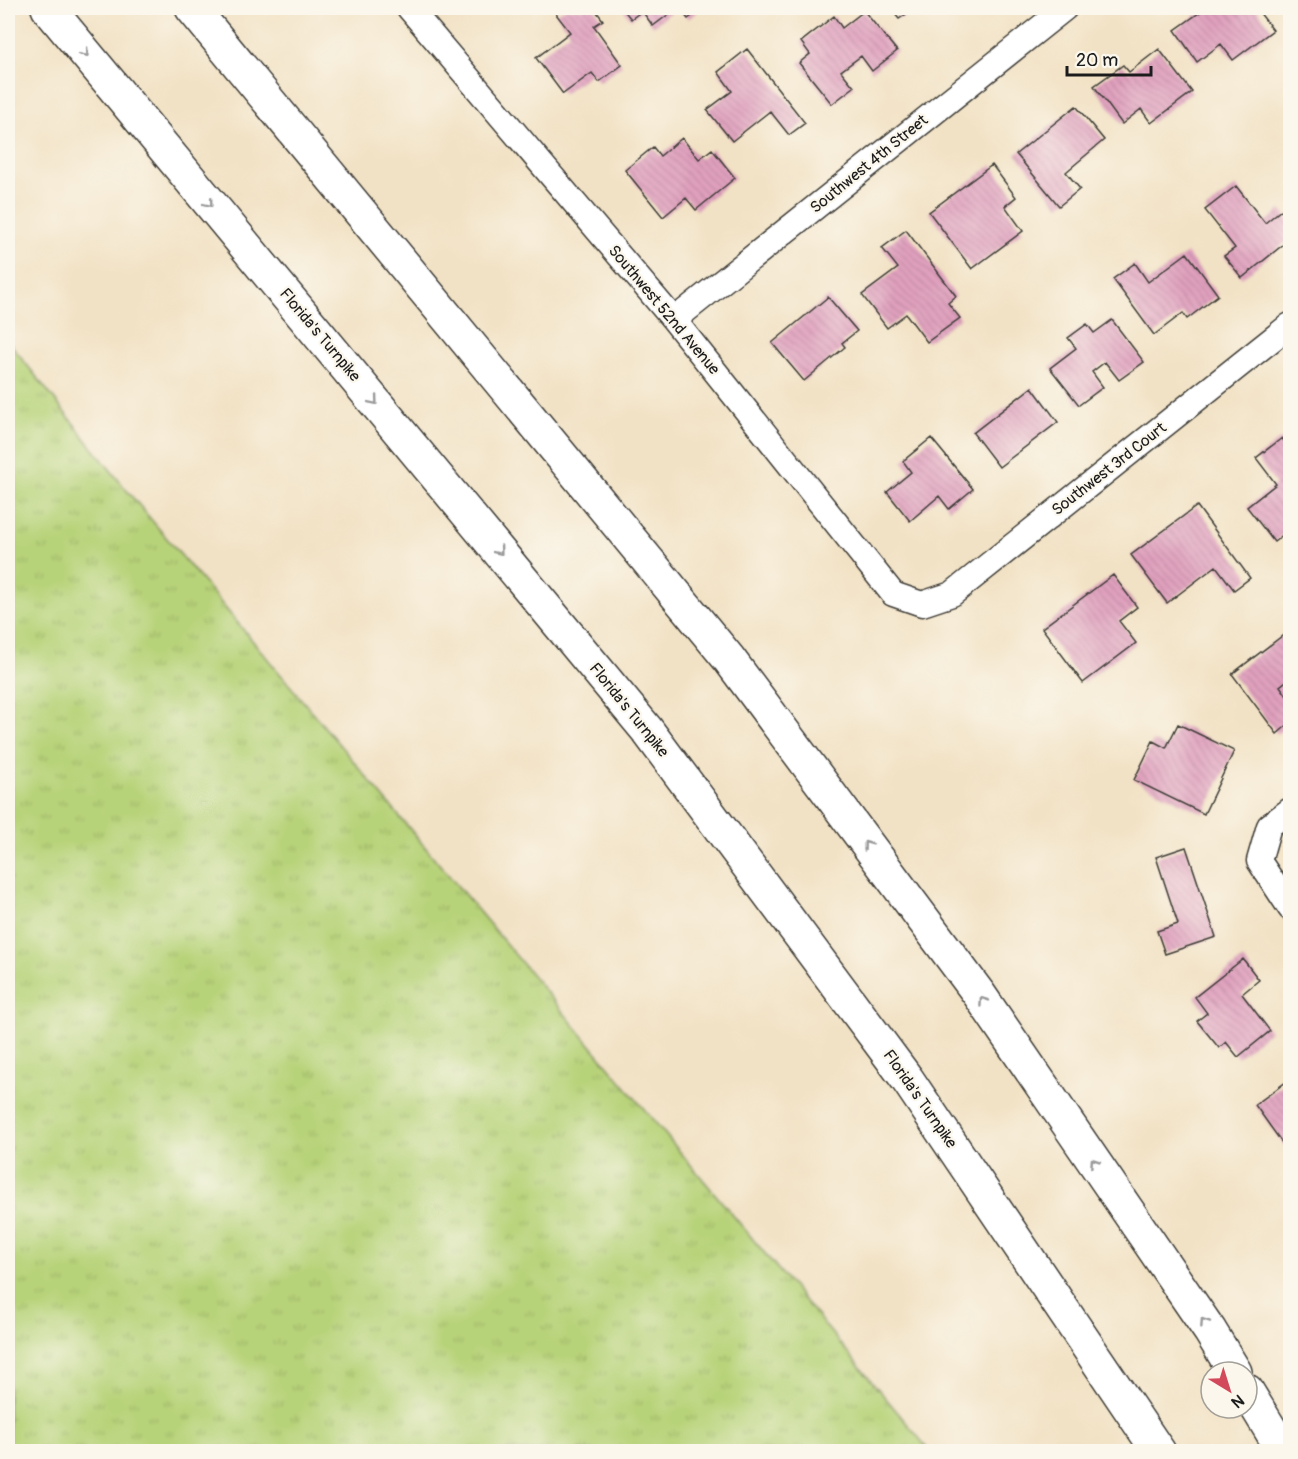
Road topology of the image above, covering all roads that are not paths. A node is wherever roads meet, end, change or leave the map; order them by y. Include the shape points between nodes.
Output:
1 (48, 8) edge
2 (192, 8) edge
3 (1065, 8) edge
4 (420, 11) edge
5 (674, 320) junction
6 (1290, 325) edge
7 (922, 604) joint
8 (1290, 810) edge
9 (1290, 908) edge
10 (1228, 1360) edge
11 (1259, 1411) edge
12 (1159, 1452) edge
13 (1284, 1452) edge

1 -> 12 highway, Florida's Turnpike via 647,730 907,1079
10 -> 2 highway via 979,994 729,659
3 - 5 street, Southwest 4th Street
4 - 5 street, Southwest 52nd Avenue
5 - 7 street, Southwest 52nd Avenue via 893,594
6 - 7 street, Southwest 3rd Court via 952,594
8 - 9 street via 1269,826 1259,861
11 - 13 highway

